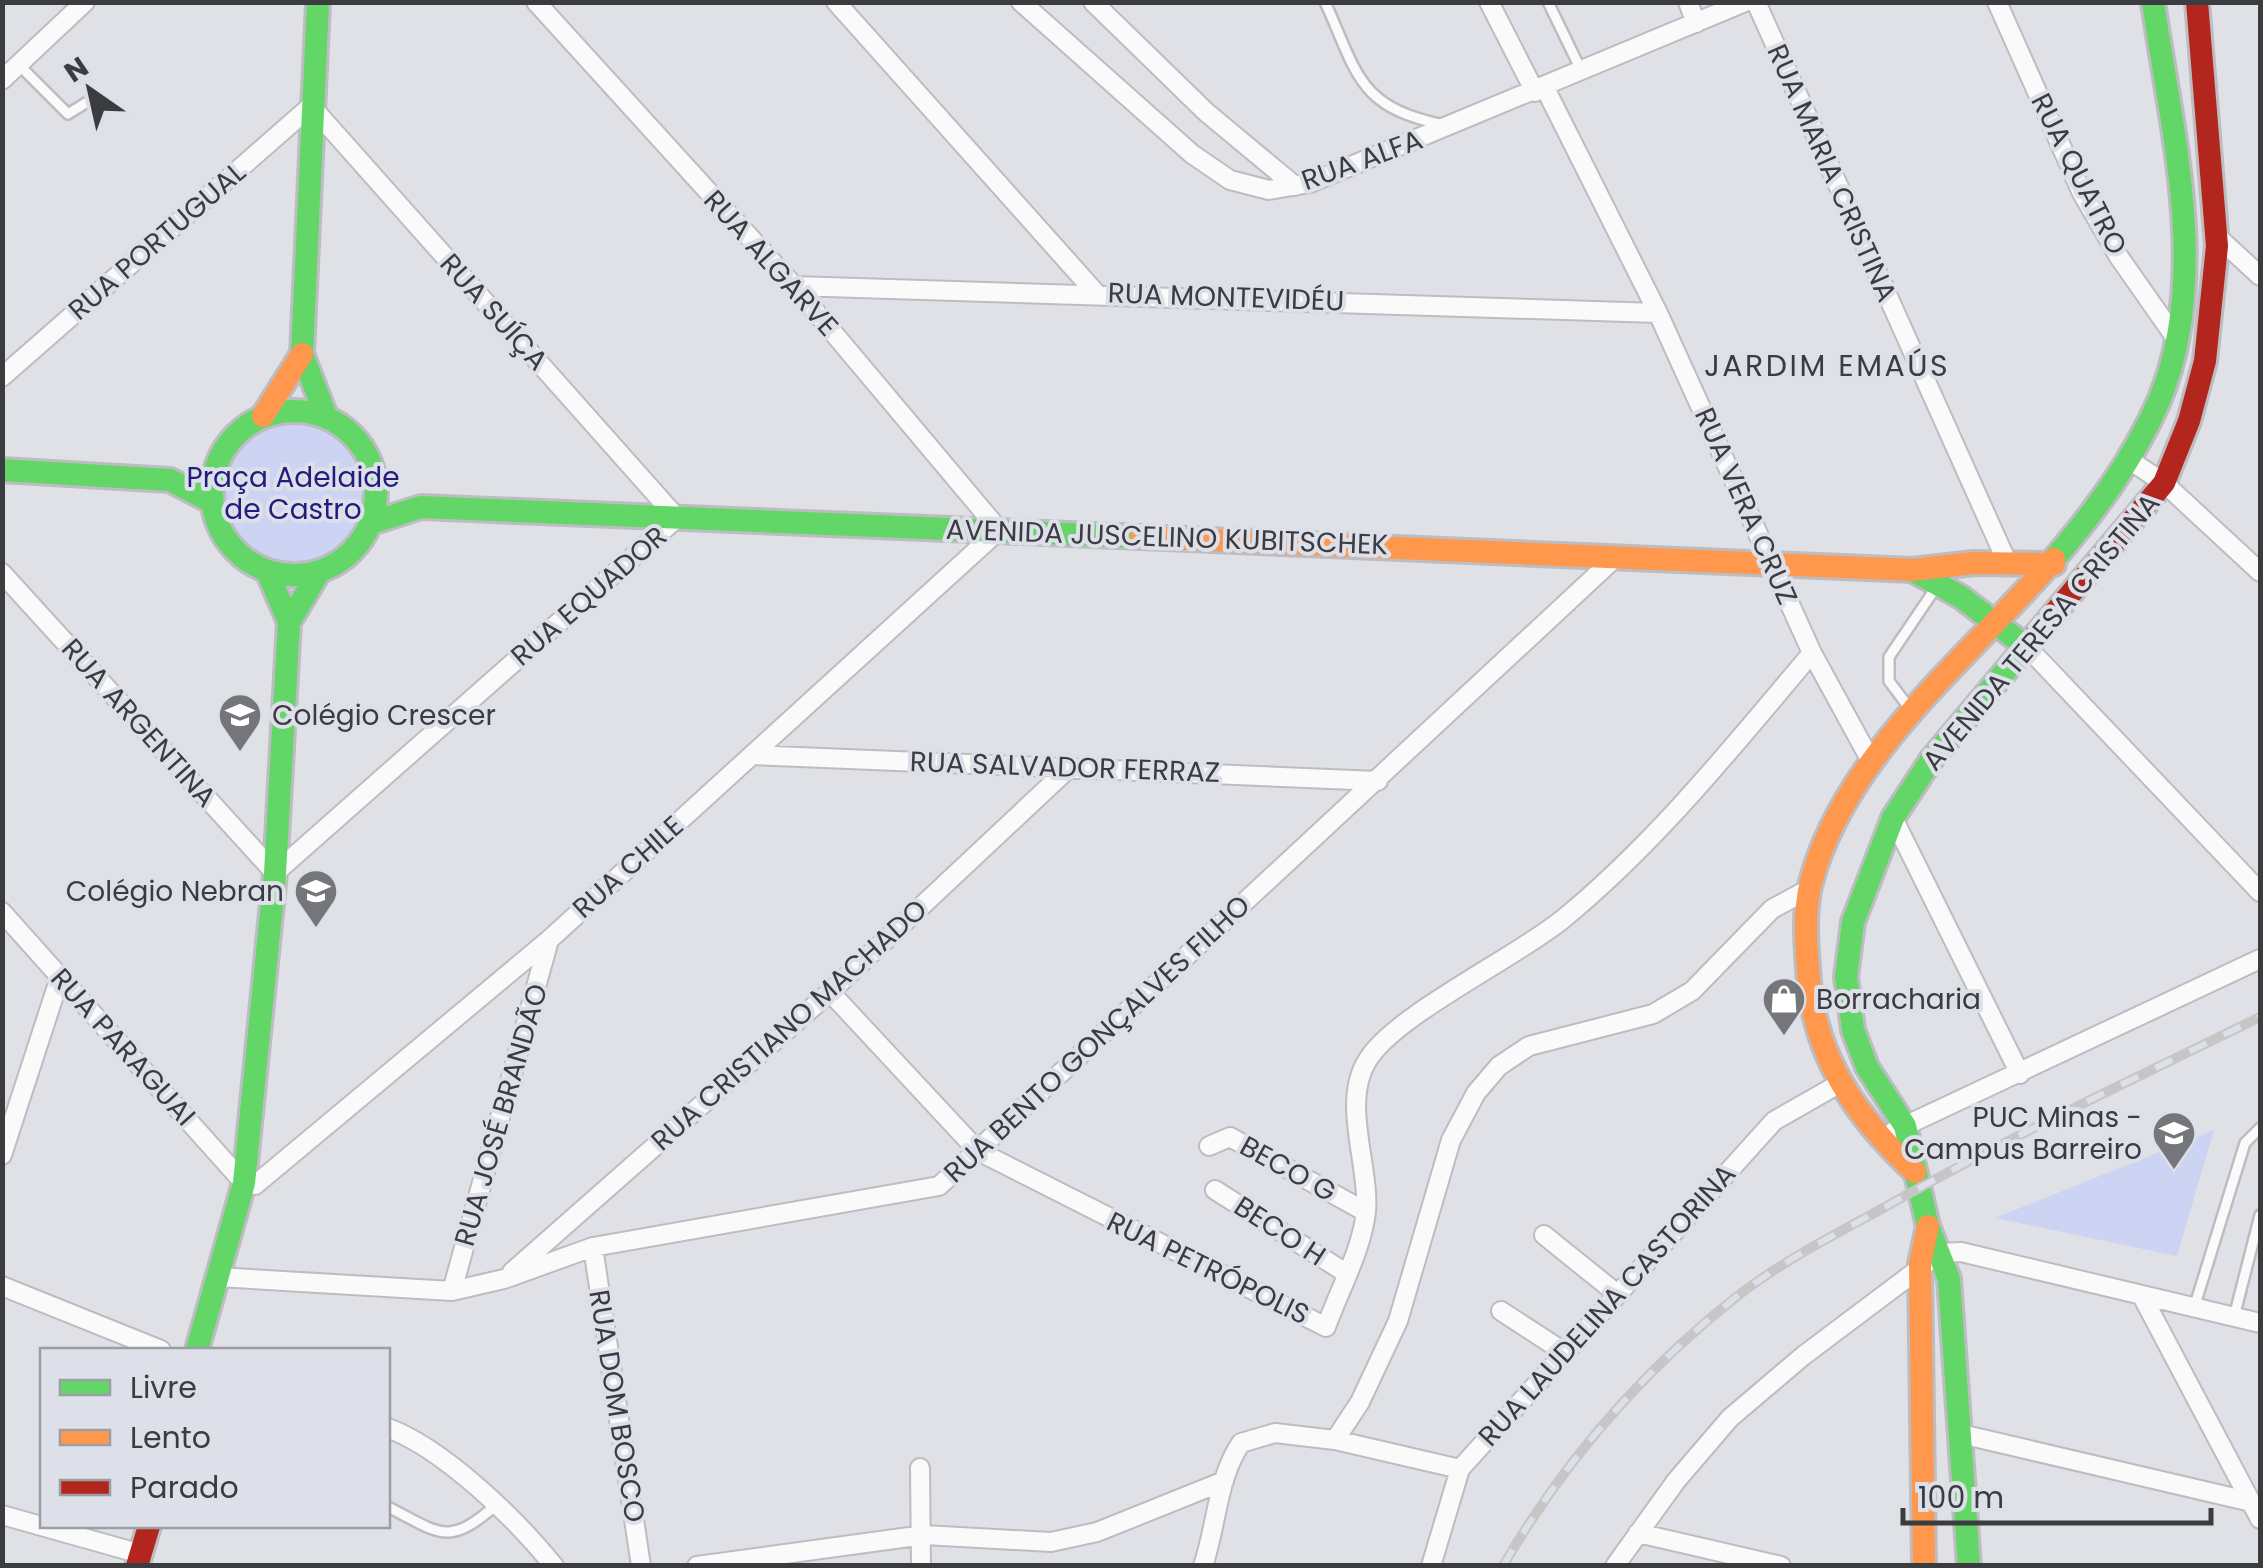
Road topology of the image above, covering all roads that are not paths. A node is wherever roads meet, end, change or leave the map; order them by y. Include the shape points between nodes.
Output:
1 (85, 2) edge
2 (318, 2) edge
3 (536, 2) edge
4 (555, 2) edge
5 (836, 2) edge
6 (1021, 2) edge
7 (1093, 2) edge
8 (1326, 2) edge
9 (1489, 2) edge
10 (1548, 2) edge
11 (1688, 2) edge
12 (1744, 2) edge
13 (1756, 2) edge
14 (1998, 2) edge
15 (2153, 2) edge
16 (2197, 2) edge
17 (554, 22) junction
18 (1696, 23) junction
19 (19, 64) junction
20 (1582, 72) junction
21 (2, 80) edge
22 (1540, 90) junction
23 (92, 99) dead end
24 (312, 106) junction
25 (1451, 126) junction
26 (1294, 186) junction
27 (2220, 238) junction
28 (2260, 276) edge
29 (794, 286) junction
30 (1095, 292) junction
31 (1658, 313) junction
32 (2175, 337) junction
33 (302, 354) junction
34 (2, 377) edge
35 (263, 416) junction
36 (326, 416) junction
37 (2131, 461) junction
38 (217, 464) junction
39 (2, 470) edge
40 (170, 480) junction
41 (376, 481) junction
42 (2164, 483) junction
43 (212, 502) junction
44 (421, 507) junction
45 (678, 518) junction
46 (371, 523) junction
47 (1000, 530) junction
48 (1617, 556) junction
49 (1772, 562) junction
50 (2007, 562) junction
51 (2054, 564) junction
52 (266, 570) junction
53 (1912, 570) junction
54 (319, 572) junction
55 (2260, 572) edge
56 (2, 573) edge
57 (1938, 584) junction
58 (288, 622) junction
59 (1996, 622) junction
60 (2028, 648) junction
61 (1812, 653) junction
62 (1912, 712) junction
63 (752, 754) junction
64 (1871, 761) junction
65 (1070, 767) junction
66 (1378, 781) junction
67 (1893, 818) junction
68 (274, 873) junction
69 (1809, 889) junction
70 (2260, 892) edge
71 (2, 912) edge
72 (550, 940) junction
73 (2260, 959) edge
74 (60, 977) junction
75 (830, 992) junction
76 (2020, 1074) junction
77 (1837, 1085) junction
78 (1904, 1126) junction
79 (2260, 1128) edge
80 (1877, 1139) junction
81 (1209, 1146) dead end
82 (978, 1151) junction
83 (2, 1156) edge
84 (1915, 1172) junction
85 (244, 1183) junction
86 (1214, 1190) dead end
87 (1366, 1212) junction
88 (2260, 1215) edge
89 (1544, 1235) dead end
90 (592, 1247) junction
91 (1930, 1259) junction
92 (1346, 1273) junction
93 (218, 1277) junction
94 (504, 1279) junction
95 (2, 1286) edge
96 (452, 1291) junction
97 (1616, 1293) junction
98 (2142, 1296) junction
99 (2194, 1308) junction
100 (1501, 1310) dead end
101 (2234, 1317) junction
102 (2260, 1323) edge
103 (155, 1348) edge
104 (198, 1348) edge
105 (1564, 1352) junction
106 (390, 1429) edge
107 (1961, 1434) junction
108 (1335, 1440) junction
109 (920, 1468) dead end
110 (1460, 1469) junction
111 (1224, 1481) junction
112 (496, 1505) junction
113 (390, 1508) edge
114 (2257, 1508) edge
115 (2, 1515) edge
116 (40, 1527) edge
117 (42, 1528) edge
118 (147, 1528) edge
119 (1638, 1533) junction
120 (924, 1535) junction
121 (139, 1560) edge
122 (554, 1566) edge
123 (641, 1566) edge
124 (697, 1566) edge
125 (921, 1566) edge
126 (1203, 1566) edge
127 (1431, 1566) edge
128 (1615, 1566) edge
129 (1781, 1566) edge
130 (1924, 1566) edge
131 (1969, 1566) edge

1 - 19 street
2 - 24 street
3 - 17 street, RUA ALGARVE
4 - 17 street
5 - 30 street
6 - 26 street, RUA ALFA via 1230,180 1269,190
7 - 26 street
8 - 25 lane via 1372,98
9 - 22 street, RUA VERA CRUZ
10 - 20 lane
11 - 18 street
12 - 18 street, RUA ALFA
13 - 50 street, RUA MARIA CRISTINA
14 - 32 street, RUA QUATRO via 2082,193
15 - 32 street, AVENIDA TERESA CRISTINA via 2185,224
16 - 27 street, AVENIDA TERESA CRISTINA
17 - 29 street, RUA ALGARVE
18 - 20 street, RUA ALFA
19 - 21 street
19 - 23 lane via 68,114
20 - 22 street, RUA ALFA
22 - 25 street, RUA ALFA
22 - 31 street, RUA VERA CRUZ
24 - 33 street
24 - 34 street, RUA PORTUGUAL
24 - 45 street, RUA SUÍÇA
25 - 26 street, RUA ALFA
27 - 28 street
27 - 42 street, AVENIDA TERESA CRISTINA via 2208,364
29 - 30 street, RUA MONTEVIDÉU
29 - 47 street, RUA ALGARVE
30 - 31 street, RUA MONTEVIDÉU
31 - 49 street, RUA VERA CRUZ
32 - 37 street, AVENIDA TERESA CRISTINA via 2160,397
33 - 35 street
33 - 36 street
35 - 36 street via 294,410
35 - 38 street via 227,444
36 - 41 street via 360,442
37 - 42 street
37 - 51 street, AVENIDA TERESA CRISTINA
38 - 40 street
38 - 43 street
39 - 40 street
40 - 43 street
41 - 44 street, AVENIDA JUSCELINO KUBITSCHEK
41 - 46 street
42 - 55 street
42 - 60 street, AVENIDA TERESA CRISTINA
43 - 52 street via 230,544
44 - 45 street, AVENIDA JUSCELINO KUBITSCHEK
44 - 46 street, AVENIDA JUSCELINO KUBITSCHEK
45 - 47 street, AVENIDA JUSCELINO KUBITSCHEK
45 - 68 street, RUA EQUADOR
46 - 54 street via 341,561
47 - 48 street, AVENIDA JUSCELINO KUBITSCHEK
47 - 63 street, RUA CHILE
48 - 49 street, AVENIDA JUSCELINO KUBITSCHEK
48 - 66 street, RUA BENTO GONÇALVES FILHO
49 - 53 street, AVENIDA JUSCELINO KUBITSCHEK
49 - 61 street, RUA VERA CRUZ
50 - 51 street, AVENIDA JUSCELINO KUBITSCHEK
50 - 53 street, AVENIDA JUSCELINO KUBITSCHEK
51 - 59 street, AVENIDA TERESA CRISTINA
52 - 54 street
52 - 58 street
53 - 57 street
54 - 58 street
56 - 68 street, RUA ARGENTINA
57 - 59 street
57 - 62 lane via 1889,657 1889,681
58 - 68 street
59 - 60 street
59 - 62 street, AVENIDA TERESA CRISTINA
60 - 67 street, AVENIDA TERESA CRISTINA via 1966,714
60 - 70 street
61 - 64 street, RUA VERA CRUZ
61 - 87 street, RUA PETRÓPOLIS via 1677,814 1616,874 1559,922 1390,1036 1366,1062 1358,1087
62 - 64 street, AVENIDA TERESA CRISTINA
63 - 65 street, RUA SALVADOR FERRAZ
63 - 72 street, RUA CHILE
64 - 69 street, AVENIDA TERESA CRISTINA
65 - 66 street, RUA SALVADOR FERRAZ
65 - 75 street, RUA CRISTIANO MACHADO
66 - 82 street, RUA BENTO GONÇALVES FILHO
67 - 76 street
67 - 78 street, AVENIDA TERESA CRISTINA via 1853,922 1846,977 1860,1048
68 - 85 street
69 - 77 street, AVENIDA TERESA CRISTINA via 1806,992 1816,1038
69 - 108 street via 1772,909 1692,991 1654,1014 1545,1040 1499,1066 1451,1140 1398,1321
71 - 74 street, RUA PARAGUAI
72 - 85 street, RUA CHILE via 264,1182
72 - 96 street, RUA JOSÉ BRANDÃO
73 - 76 street
74 - 83 street
74 - 85 street, RUA PARAGUAI
75 - 82 street, RUA PETRÓPOLIS
75 - 94 street, RUA CRISTIANO MACHADO
76 - 78 street
77 - 80 street, AVENIDA TERESA CRISTINA
77 - 97 street, RUA LAUDELINA CASTORINA via 1774,1120
78 - 80 street
78 - 84 street, AVENIDA TERESA CRISTINA
79 - 99 lane via 2245,1143
80 - 84 street, AVENIDA TERESA CRISTINA
81 - 87 street, BECO G via 1230,1136
82 - 90 street, RUA BENTO GONÇALVES FILHO via 939,1186
82 - 92 street, RUA PETRÓPOLIS via 1326,1326
84 - 91 street
85 - 93 street
86 - 92 street, BECO H
87 - 92 street, RUA PETRÓPOLIS
88 - 101 lane
89 - 97 street
90 - 94 street, RUA BENTO GONÇALVES FILHO
90 - 123 street, RUA DOM BOSCO
91 - 98 street via 1962,1252
91 - 107 street via 1948,1280
91 - 119 street via 1730,1418
91 - 130 street
93 - 96 street, RUA BENTO GONÇALVES FILHO
93 - 104 street
94 - 96 street, RUA BENTO GONÇALVES FILHO
95 - 103 street
97 - 105 street, RUA LAUDELINA CASTORINA
98 - 99 street
98 - 114 street
99 - 101 street
100 - 105 street
101 - 102 street
105 - 110 street, RUA LAUDELINA CASTORINA
106 - 112 street
107 - 114 street
107 - 131 street
108 - 110 street
108 - 111 street via 1256,1435 1242,1442
109 - 120 street
110 - 127 street, RUA LAUDELINA CASTORINA
111 - 120 street via 1096,1532 1051,1542
111 - 126 street
112 - 113 lane via 452,1534
112 - 122 street
115 - 116 street
117 - 121 street
118 - 121 street
119 - 128 street
119 - 129 street
120 - 124 street
120 - 125 street

